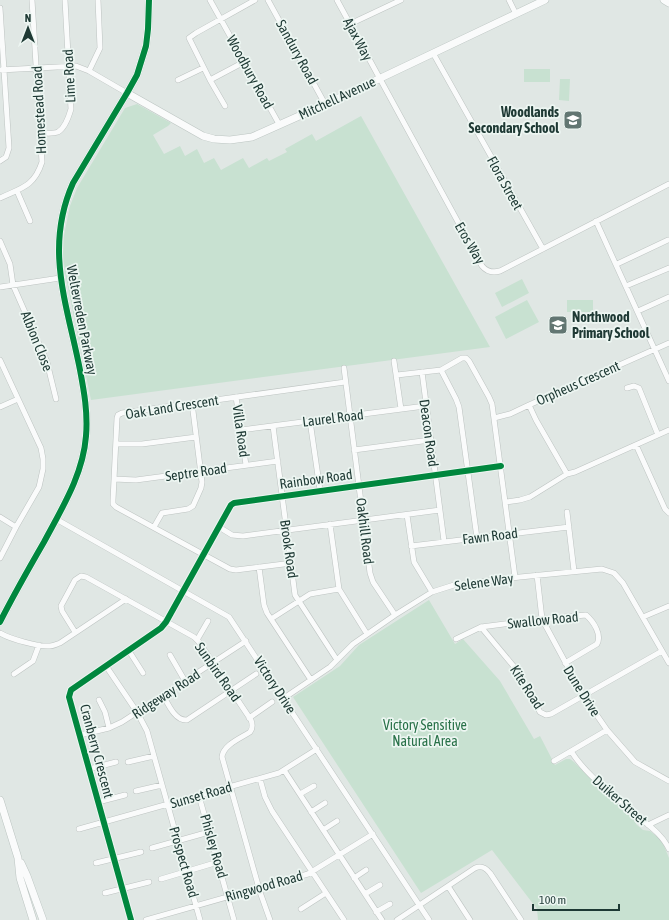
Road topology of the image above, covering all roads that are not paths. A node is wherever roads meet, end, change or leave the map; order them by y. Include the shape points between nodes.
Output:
1 (32, 0) edge
2 (65, 0) edge
3 (98, 0) edge
4 (150, 0) edge
5 (210, 0) edge
6 (255, 0) edge
7 (268, 0) edge
8 (337, 0) edge
9 (401, 0) edge
10 (509, 0) edge
11 (545, 0) edge
12 (664, 0) edge
13 (669, 3) edge
14 (0, 8) edge
15 (516, 14) junction
16 (221, 19) junction
17 (350, 24) junction
18 (433, 53) junction
19 (244, 62) junction
20 (69, 66) junction
21 (36, 68) junction
22 (203, 68) junction
23 (2, 70) edge
24 (89, 71) junction
25 (379, 79) junction
26 (178, 80) dead end
27 (210, 80) junction
28 (127, 93) junction
29 (325, 104) junction
30 (225, 106) dead end
31 (279, 124) junction
32 (41, 133) junction
33 (0, 161) edge
34 (669, 184) edge
35 (16, 191) junction
36 (0, 198) edge
37 (596, 220) junction
38 (30, 221) dead end
39 (668, 240) edge
40 (0, 241) edge
41 (543, 249) junction
42 (617, 264) junction
43 (669, 268) edge
44 (60, 278) junction
45 (13, 285) junction
46 (626, 286) junction
47 (0, 287) edge
48 (669, 297) edge
49 (638, 311) junction
50 (669, 343) edge
51 (655, 349) junction
52 (0, 360) edge
53 (394, 361) dead end
54 (344, 368) dead end
55 (441, 370) junction
56 (422, 372) junction
57 (397, 375) junction
58 (669, 381) edge
59 (345, 382) junction
60 (627, 388) dead end
61 (236, 397) junction
62 (56, 398) dead end
63 (18, 399) junction
64 (192, 403) junction
65 (529, 405) junction
66 (0, 406) edge
67 (425, 406) junction
68 (401, 410) junction
69 (350, 416) junction
70 (494, 418) junction
71 (310, 421) junction
72 (273, 426) junction
73 (241, 430) junction
74 (669, 430) edge
75 (658, 435) junction
76 (196, 437) junction
77 (430, 440) junction
78 (116, 444) junction
79 (636, 445) junction
80 (354, 450) junction
81 (278, 461) junction
82 (246, 465) junction
83 (501, 466) junction
84 (201, 471) junction
85 (467, 471) junction
86 (567, 474) junction
87 (435, 475) junction
88 (114, 479) junction
89 (359, 485) junction
90 (320, 490) junction
91 (282, 496) junction
92 (506, 502) junction
93 (440, 510) junction
94 (567, 512) dead end
95 (669, 513) edge
96 (407, 515) junction
97 (0, 517) edge
98 (56, 519) junction
99 (364, 520) junction
100 (330, 524) junction
101 (16, 527) junction
102 (154, 527) junction
103 (569, 527) junction
104 (219, 528) junction
105 (287, 530) junction
106 (509, 534) junction
107 (477, 538) junction
108 (444, 541) junction
109 (412, 546) junction
110 (203, 555) junction
111 (0, 558) edge
112 (292, 562) junction
113 (259, 567) junction
114 (574, 572) junction
115 (537, 575) junction
116 (515, 577) junction
117 (338, 589) junction
118 (184, 590) junction
119 (432, 592) junction
120 (126, 599) junction
121 (299, 601) junction
122 (669, 606) edge
123 (395, 615) junction
124 (643, 618) junction
125 (271, 619) junction
126 (542, 619) junction
127 (208, 621) dead end
128 (0, 622) edge
129 (166, 622) junction
130 (481, 626) junction
131 (75, 632) junction
132 (0, 633) edge
133 (367, 634) junction
134 (456, 639) dead end
135 (197, 640) junction
136 (246, 641) junction
137 (38, 645) junction
138 (129, 651) junction
139 (662, 651) junction
140 (170, 655) dead end
141 (337, 660) junction
142 (213, 662) junction
143 (565, 663) junction
144 (669, 663) edge
145 (106, 666) junction
146 (143, 673) dead end
147 (14, 674) dead end
148 (256, 674) dead end
149 (185, 680) junction
150 (311, 680) junction
151 (232, 691) junction
152 (583, 695) junction
153 (163, 696) junction
154 (284, 698) junction
155 (99, 700) dead end
156 (272, 702) dead end
157 (137, 712) junction
158 (249, 718) junction
159 (109, 728) junction
160 (607, 730) junction
161 (80, 735) junction
162 (317, 749) junction
163 (571, 751) junction
164 (154, 756) junction
165 (554, 761) dead end
166 (116, 762) dead end
167 (128, 762) dead end
168 (89, 769) junction
169 (284, 770) junction
170 (260, 779) junction
171 (669, 781) edge
172 (162, 785) junction
173 (314, 786) dead end
174 (231, 787) junction
175 (136, 791) dead end
176 (300, 794) junction
177 (125, 795) dead end
178 (199, 796) junction
179 (0, 800) edge
180 (98, 802) junction
181 (325, 803) dead end
182 (168, 804) junction
183 (311, 812) junction
184 (669, 815) edge
185 (337, 821) dead end
186 (105, 822) junction
187 (648, 825) junction
188 (79, 829) dead end
189 (323, 830) junction
190 (210, 832) junction
191 (373, 834) junction
192 (178, 841) junction
193 (152, 848) dead end
194 (669, 849) edge
195 (140, 852) dead end
196 (339, 855) junction
197 (18, 858) junction
198 (114, 858) junction
199 (218, 862) junction
200 (96, 863) dead end
201 (366, 870) dead end
202 (187, 872) junction
203 (313, 872) junction
204 (354, 878) junction
205 (161, 879) dead end
206 (150, 882) dead end
207 (380, 885) dead end
208 (448, 886) junction
209 (259, 888) junction
210 (123, 889) junction
211 (105, 893) dead end
212 (326, 893) junction
213 (365, 894) junction
214 (228, 897) junction
215 (390, 904) dead end
216 (419, 905) junction
217 (196, 906) junction
218 (301, 909) dead end
219 (376, 912) junction
220 (342, 919) edge
221 (32, 920) edge
222 (43, 920) edge
223 (131, 920) edge
224 (146, 920) edge
225 (200, 920) edge
226 (234, 920) edge
227 (270, 920) edge
228 (382, 920) edge
229 (397, 920) edge
230 (429, 920) edge
231 (470, 920) edge
232 (520, 920) edge

1 - 21 street, Homestead Road
2 - 20 street, Lime Road
3 - 24 street via 100,48
4 - 28 street, Weltevreden Parkway via 146,46 137,75
5 - 16 street, Woodbury Road
6 - 16 street
7 - 29 street, Sandury Road
8 - 17 street, Ajax Way
9 - 17 street
10 - 15 street
11 - 15 street, Mitchell Avenue
12 - 13 street
14 - 23 street
15 - 18 street, Mitchell Avenue
16 - 19 street, Woodbury Road
16 - 22 street via 189,38
17 - 25 street, Ajax Way
18 - 25 street, Mitchell Avenue
18 - 41 street, Flora Street
19 - 27 street
19 - 31 street, Woodbury Road
20 - 21 street
20 - 24 street
20 - 32 street, Lime Road via 72,106 70,112 58,132
21 - 23 street
21 - 32 street, Homestead Road
22 - 26 street
22 - 27 street
23 - 33 street via 9,151
24 - 28 street
25 - 29 street, Mitchell Avenue
25 - 41 street, Eros Way via 485,269 497,272
27 - 30 street
28 - 31 street, Mitchell Avenue via 203,136 214,139 252,137
28 - 44 street, Weltevreden Parkway via 80,170 67,197 59,234
29 - 31 street, Mitchell Avenue
32 - 35 street, Homestead Road via 42,162 30,184
34 - 37 street, Eros Way
35 - 36 street, Homestead Road
35 - 38 street
37 - 41 street, Eros Way
37 - 42 street
39 - 42 street
40 - 45 street, Albion Close via 10,264
42 - 46 street
43 - 46 street
44 - 45 street
44 - 98 street, Weltevreden Parkway via 84,389 87,423 85,448 79,472
45 - 47 street
45 - 62 street, Albion Close via 48,362
46 - 49 street
48 - 49 street
49 - 51 street
50 - 51 street, Orpheus Crescent
51 - 58 street
51 - 65 street, Orpheus Crescent
52 - 63 street
53 - 57 street
54 - 59 street, Oakhill Road
55 - 56 street
55 - 70 street via 466,358 489,397
55 - 85 street via 458,402
56 - 57 street
56 - 67 street, Deacon Road
57 - 68 street
59 - 61 street, Oak Land Crescent
59 - 69 street, Oakhill Road
60 - 75 street via 639,388
61 - 64 street, Oak Land Crescent
61 - 73 street, Villa Road
63 - 66 street
63 - 101 street via 41,448 43,459 39,487
64 - 76 street
64 - 78 street, Oak Land Crescent via 118,415
65 - 70 street
65 - 86 street, Orpheus Crescent
67 - 68 street, Laurel Road
67 - 77 street, Deacon Road
68 - 69 street, Laurel Road
69 - 71 street, Laurel Road
69 - 80 street, Oakhill Road
70 - 83 street
71 - 72 street, Laurel Road
71 - 90 street
72 - 73 street, Laurel Road
72 - 81 street, Brook Road
73 - 82 street, Villa Road
74 - 75 street
75 - 79 street
76 - 78 street via 142,444
76 - 84 street
77 - 80 street
77 - 87 street, Deacon Road
78 - 88 street, Oak Land Crescent
79 - 86 street
79 - 95 street
80 - 89 street, Oakhill Road
81 - 82 street, Septre Road
81 - 91 street, Brook Road
82 - 84 street, Septre Road
83 - 85 street, Rainbow Road
83 - 92 street
84 - 88 street, Septre Road via 136,480
84 - 102 street via 201,488 192,506 162,514
85 - 87 street, Rainbow Road
85 - 107 street
86 - 92 street via 530,497
87 - 89 street, Rainbow Road
87 - 93 street, Deacon Road
88 - 102 street, Oak Land Crescent via 113,504
89 - 90 street, Rainbow Road
89 - 99 street, Oakhill Road
90 - 91 street, Rainbow Road
91 - 104 street, Rainbow Road via 234,503
91 - 105 street, Brook Road
92 - 106 street
93 - 96 street
93 - 108 street, Deacon Road
94 - 103 street
96 - 99 street
96 - 109 street
97 - 101 street
98 - 118 street, Victory Drive
98 - 128 street, Weltevreden Parkway
99 - 100 street
99 - 123 street, Oakhill Road via 371,578
100 - 105 street
100 - 117 street
101 - 111 street
102 - 110 street, Oak Land Crescent
103 - 106 street, Fawn Road
103 - 114 street
104 - 105 street via 238,536
104 - 110 street, Rainbow Road
105 - 112 street, Brook Road
106 - 107 street, Fawn Road
106 - 116 street
107 - 108 street, Fawn Road
108 - 109 street, Fawn Road
109 - 119 street via 416,567
110 - 113 street, Oak Land Crescent via 230,570
110 - 118 street, Rainbow Road
112 - 113 street, Oak Land Crescent
112 - 121 street, Brook Road via 295,595
113 - 125 street via 264,605
114 - 115 street, Selene Way
114 - 124 street, Selene Way via 602,569 614,573 623,583
115 - 116 street, Selene Way
115 - 126 street, Dune Drive
116 - 119 street, Selene Way via 454,585
117 - 121 street via 312,593
117 - 133 street
118 - 129 street, Cranberry Crescent
118 - 136 street, Victory Drive via 229,616
119 - 123 street, Selene Way
120 - 129 street, Sunbird Road
120 - 131 street
120 - 131 street, Sunbird Road via 80,576 75,580 61,606
121 - 125 street
121 - 141 street, Brook Road
122 - 124 street
123 - 133 street, Selene Way
124 - 139 street, Selene Way
125 - 150 street
126 - 130 street, Swallow Road
126 - 143 street, Dune Drive
126 - 143 street, Swallow Road via 586,616 590,618 598,634 597,644
127 - 135 street
129 - 135 street, Sunbird Road
129 - 138 street, Cranberry Crescent via 157,632
130 - 134 street, Swallow Road
130 - 152 street, Kite Road via 516,669 540,712 551,714
131 - 137 street via 55,645
132 - 137 street
133 - 141 street, Selene Way
135 - 142 street, Sunbird Road
136 - 142 street, Ridgeway Road
136 - 154 street, Victory Drive
137 - 147 street via 33,661
138 - 145 street, Cranberry Crescent
138 - 146 street
139 - 144 street, Selene Way
139 - 152 street
140 - 149 street
141 - 150 street, Selene Way
142 - 149 street, Ridgeway Road
142 - 151 street, Sunbird Road
143 - 152 street, Dune Drive
145 - 157 street, Prospect Road
145 - 161 street, Cranberry Crescent via 74,686 70,692 69,697
148 - 151 street
149 - 153 street, Ridgeway Road
150 - 154 street, Selene Way
151 - 153 street via 186,720 177,717
151 - 158 street, Sunbird Road
152 - 160 street, Dune Drive
153 - 157 street, Ridgeway Road
154 - 162 street, Victory Drive
155 - 159 street
156 - 158 street
157 - 159 street, Ridgeway Road
157 - 164 street, Prospect Road via 147,731
158 - 174 street, Sunbird Road via 251,730 225,748 222,753
159 - 161 street, Ridgeway Road
160 - 163 street
160 - 171 street, Dune Drive via 635,762
161 - 168 street, Cranberry Crescent
162 - 169 street, Sunset Road
162 - 191 street, Victory Drive
163 - 165 street
163 - 187 street, Duiker Street via 607,790
164 - 167 street
164 - 172 street, Prospect Road
166 - 168 street
168 - 180 street, Cranberry Crescent
169 - 170 street, Sunset Road
169 - 176 street
170 - 174 street, Sunset Road
170 - 203 street via 268,804
172 - 175 street
172 - 182 street, Prospect Road
173 - 176 street
174 - 178 street, Sunset Road
174 - 209 street
176 - 183 street
177 - 180 street
178 - 182 street, Sunset Road
178 - 190 street, Phisley Road
179 - 197 street
180 - 186 street, Cranberry Crescent
181 - 183 street
182 - 186 street, Sunset Road
182 - 192 street, Prospect Road
183 - 189 street
184 - 187 street
185 - 189 street
186 - 188 street, Sunset Road
186 - 198 street, Cranberry Crescent
187 - 194 street, Duiker Street via 664,839
189 - 196 street
190 - 192 street
190 - 199 street, Phisley Road
191 - 196 street, Ringwood Road
191 - 216 street, Victory Drive
192 - 193 street
192 - 202 street, Prospect Road
195 - 198 street
196 - 203 street, Ringwood Road
196 - 204 street
197 - 221 street via 20,878
197 - 222 street
198 - 200 street
198 - 210 street, Cranberry Crescent
199 - 202 street
199 - 214 street, Phisley Road
201 - 204 street
202 - 205 street
202 - 217 street, Prospect Road
203 - 209 street, Ringwood Road
203 - 212 street
204 - 213 street
206 - 210 street
207 - 213 street
208 - 216 street
208 - 231 street
208 - 232 street via 475,868 485,868
209 - 214 street, Ringwood Road
209 - 227 street
210 - 211 street
210 - 223 street, Cranberry Crescent
212 - 218 street
212 - 220 street
213 - 219 street
214 - 217 street, Ringwood Road
214 - 226 street, Phisley Road
215 - 219 street
216 - 229 street
216 - 230 street, Victory Drive
217 - 224 street, Ringwood Road
217 - 225 street, Prospect Road
219 - 228 street

